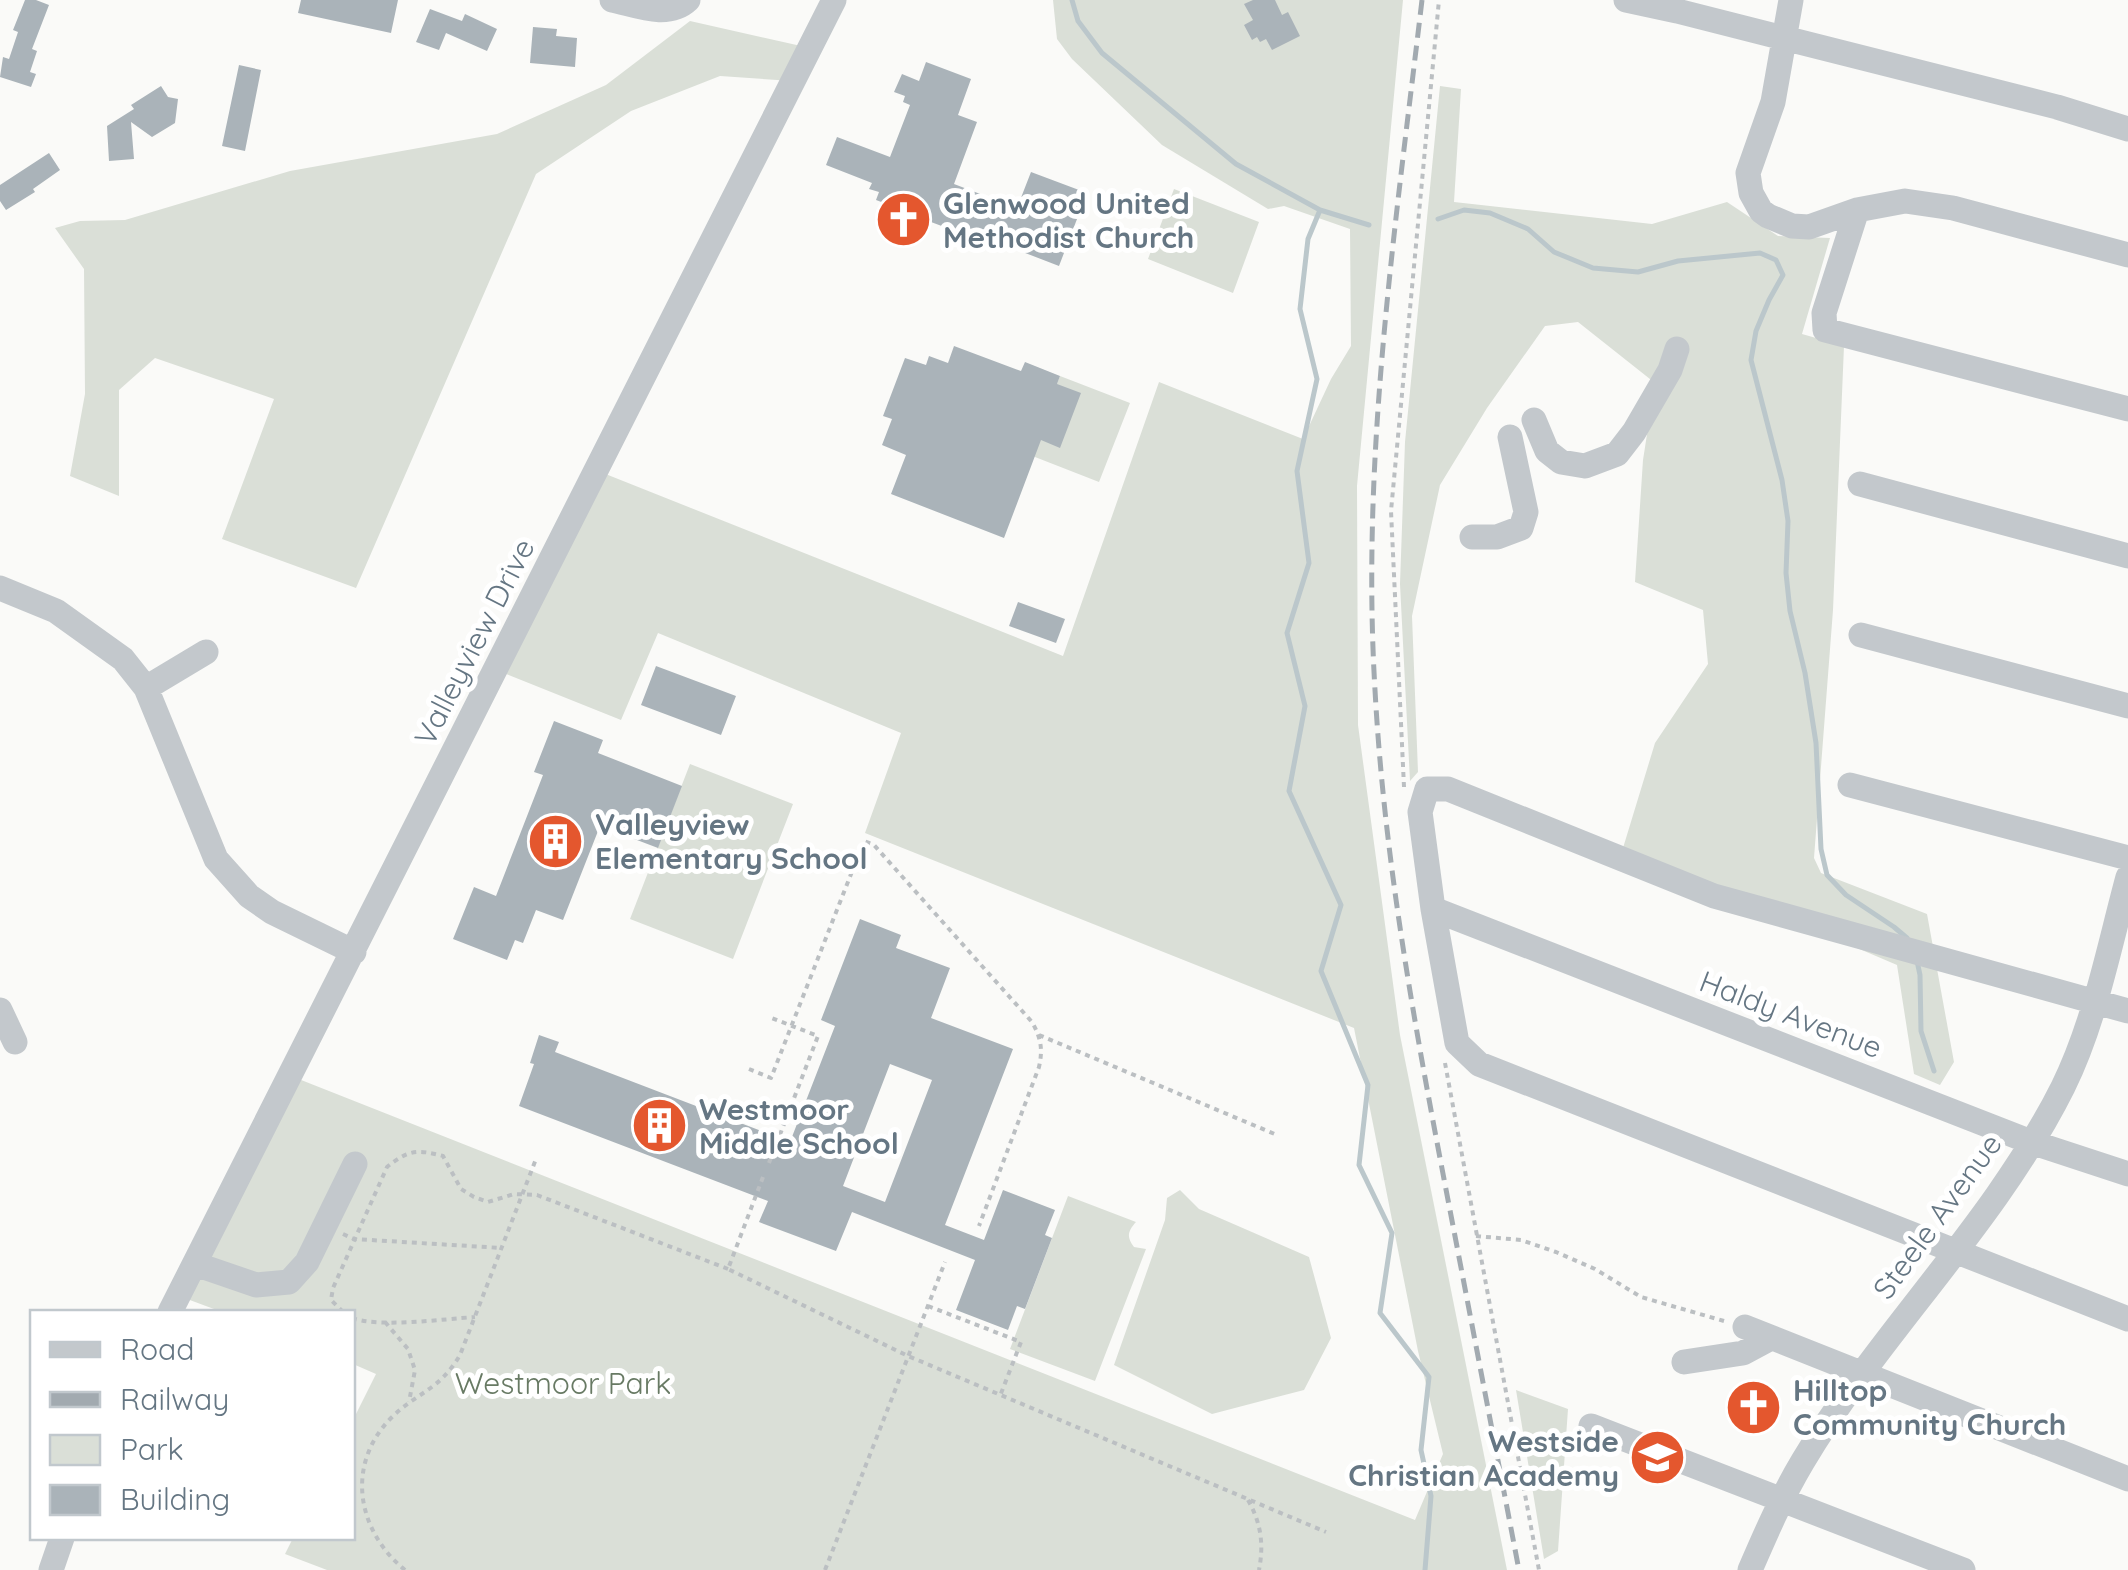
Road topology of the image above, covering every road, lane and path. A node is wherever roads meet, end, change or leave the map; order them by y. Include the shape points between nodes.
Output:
1 (612, 0) edge
2 (688, 0) edge
3 (834, 0) edge
4 (1440, 0) edge
5 (1626, 0) edge
6 (1791, 0) edge
7 (1784, 39) junction
8 (2128, 129) edge
9 (1858, 210) junction
10 (1414, 255) dead end
11 (2128, 255) edge
12 (1677, 349) dead end
13 (2128, 408) edge
14 (1534, 420) dead end
15 (1510, 437) dead end
16 (1860, 484) dead end
17 (1472, 536) dead end
18 (2128, 556) edge
19 (0, 588) edge
20 (1861, 635) dead end
21 (206, 652) dead end
22 (146, 688) junction
23 (2128, 706) edge
24 (1850, 785) dead end
25 (2128, 858) edge
26 (2128, 878) edge
27 (1433, 908) junction
28 (354, 952) junction
29 (2094, 1002) junction
30 (0, 1010) edge
31 (2128, 1011) edge
32 (769, 1017) dead end
33 (792, 1026) junction
34 (1039, 1035) junction
35 (15, 1042) dead end
36 (749, 1068) dead end
37 (1276, 1135) dead end
38 (2031, 1142) junction
39 (536, 1159) dead end
40 (768, 1163) dead end
41 (355, 1164) dead end
42 (2128, 1174) edge
43 (763, 1177) dead end
44 (522, 1195) junction
45 (324, 1226) junction
46 (979, 1226) dead end
47 (1476, 1236) dead end
48 (354, 1239) junction
49 (502, 1248) junction
50 (1954, 1251) junction
51 (945, 1262) dead end
52 (195, 1264) junction
53 (728, 1269) junction
54 (928, 1306) junction
55 (171, 1310) edge
56 (341, 1310) edge
57 (475, 1317) junction
58 (2128, 1318) edge
59 (355, 1319) edge
60 (386, 1322) junction
61 (1745, 1327) joint
62 (1772, 1338) junction
63 (908, 1356) junction
64 (1684, 1362) dead end
65 (1862, 1375) junction
66 (1000, 1396) junction
67 (409, 1404) junction
68 (1591, 1426) dead end
69 (2128, 1479) edge
70 (1248, 1500) junction
71 (1781, 1500) junction
72 (1326, 1532) dead end
73 (61, 1540) edge
74 (51, 1570) edge
75 (405, 1570) edge
76 (825, 1570) edge
77 (1259, 1570) edge
78 (1750, 1570) edge
79 (1963, 1570) edge

1 - 2 street via 670,10
3 - 28 street, Valleyview Drive
4 - 10 path
5 - 7 street
6 - 7 street
7 - 8 street
7 - 9 street via 1773,102 1748,174 1751,193 1762,211 1782,223 1808,226
9 - 11 street via 1905,201 1952,208
9 - 13 street via 1824,313 1826,330
12 - 14 street via 1616,454 1584,466 1561,462 1547,451
15 - 17 street via 1526,512 1521,528
16 - 18 street
19 - 22 street via 56,612 123,659
20 - 23 street
21 - 22 street
22 - 28 street via 216,859 272,912
24 - 25 street
26 - 29 street, Steele Avenue
27 - 29 street via 1420,812 1427,789 1448,790 1714,896
27 - 38 street, Haldy Avenue
27 - 50 street via 1457,1043 1479,1064
28 - 52 street, Valleyview Drive
29 - 31 street
29 - 38 street, Steele Avenue via 2064,1086
30 - 35 street
32 - 33 path
33 - 34 path via 864,841 874,844
33 - 36 path via 771,1078
33 - 40 path via 818,1036
34 - 37 path
34 - 46 path via 1039,1067
38 - 42 street, Haldy Avenue
38 - 50 street, Steele Avenue
39 - 44 path
41 - 45 street
43 - 53 path
44 - 48 path via 488,1202 461,1190 443,1156 417,1151 387,1168
44 - 49 path
44 - 53 path via 537,1195
45 - 48 path
45 - 52 street via 289,1282 256,1285
47 - 61 path via 1521,1240 1595,1269 1640,1297
48 - 49 path
48 - 56 path via 333,1288 332,1300
49 - 57 path
50 - 58 street
50 - 65 street, Steele Avenue
51 - 54 path
52 - 55 street, Valleyview Drive
53 - 63 path
54 - 63 path
54 - 66 path via 1021,1342
57 - 60 path
57 - 67 path via 450,1372
59 - 60 path
60 - 67 path via 408,1349 414,1370
61 - 62 street
62 - 64 street via 1743,1354
62 - 65 street
63 - 66 path
63 - 76 path
65 - 69 street
65 - 71 street, Steele Avenue
66 - 70 path
67 - 75 path via 378,1434 362,1492 372,1532
68 - 71 street
70 - 72 path
70 - 77 path via 1262,1540
71 - 78 street, Steele Avenue
71 - 79 street
73 - 74 street

